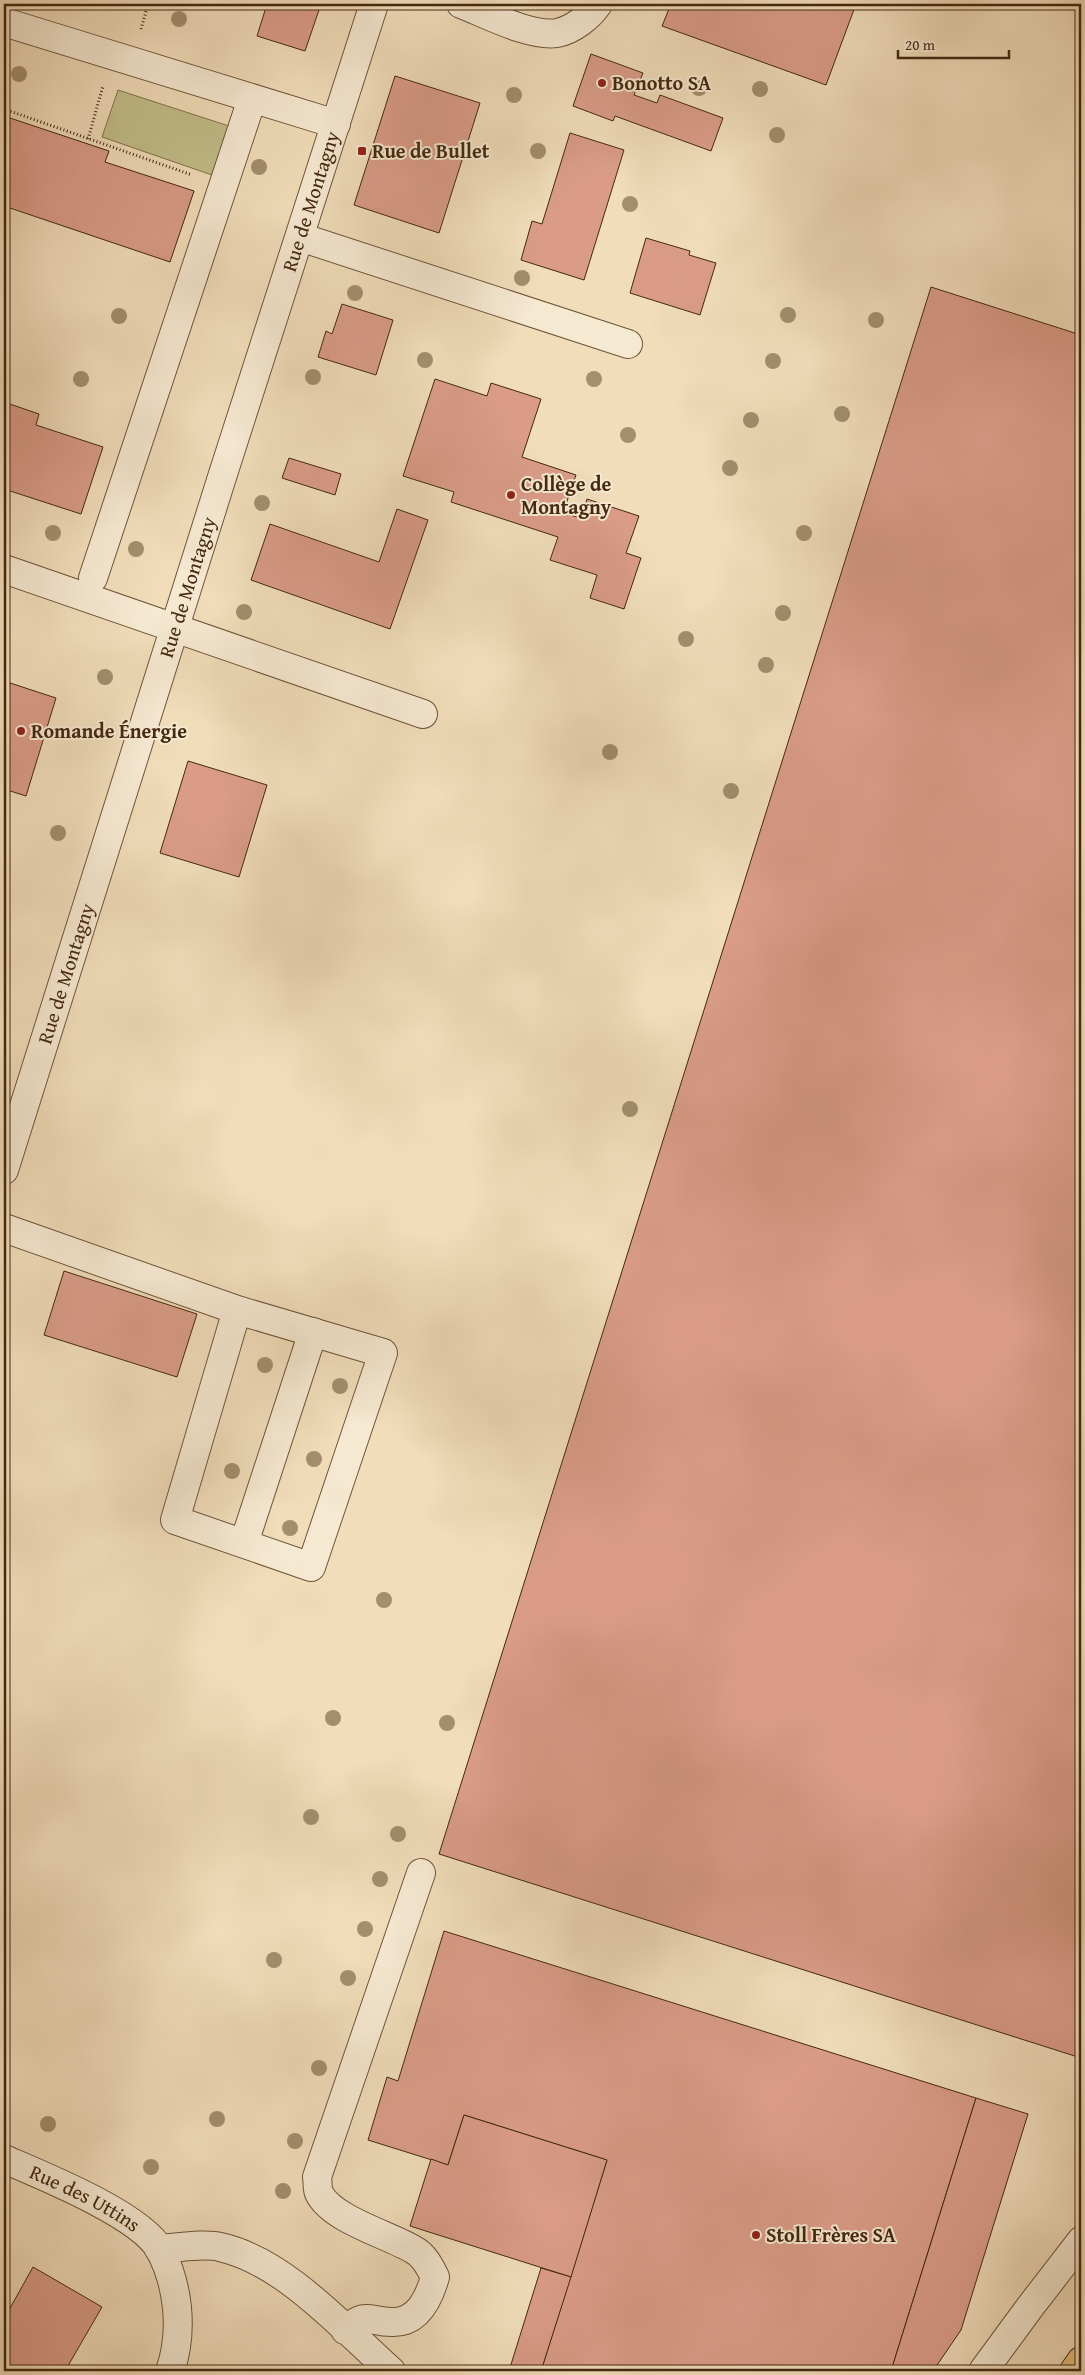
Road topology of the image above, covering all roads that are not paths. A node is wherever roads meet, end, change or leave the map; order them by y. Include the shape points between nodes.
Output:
1 (374, 4) edge
2 (461, 4) edge
3 (598, 4) edge
4 (4, 22) edge
5 (252, 100) junction
6 (336, 124) junction
7 (300, 237) junction
8 (628, 344) dead end
9 (4, 569) edge
10 (93, 578) dead end
11 (174, 629) junction
12 (423, 714) dead end
13 (4, 1170) edge
14 (4, 1228) edge
15 (237, 1310) junction
16 (313, 1332) junction
17 (244, 1543) junction
18 (421, 1873) dead end
19 (4, 2159) edge
20 (1081, 2241) edge
21 (159, 2249) junction
22 (345, 2330) junction
23 (1081, 2361) edge
24 (170, 2371) edge
25 (391, 2371) edge
26 (983, 2371) edge
27 (1074, 2371) edge

1 - 6 street, Rue de Montagny
2 - 3 street via 531,30 558,32 578,24
4 - 5 street
5 - 6 street
5 - 10 street
6 - 7 street, Rue de Montagny
7 - 8 street
7 - 11 street, Rue de Montagny
9 - 11 street
11 - 12 street
11 - 13 street, Rue de Montagny
14 - 15 street
15 - 16 street
15 - 17 street via 176,1520
16 - 17 street
16 - 17 street via 383,1353 310,1567
18 - 22 street via 317,2177 319,2192 330,2206 360,2226 416,2250 429,2264 435,2277 429,2297 407,2320 392,2322 371,2317 356,2321
19 - 21 street, Rue des Uttins via 111,2210 140,2229
20 - 26 street
21 - 22 street via 219,2246 258,2260 292,2283
21 - 24 street via 175,2288 178,2326
22 - 25 street
23 - 27 highway

